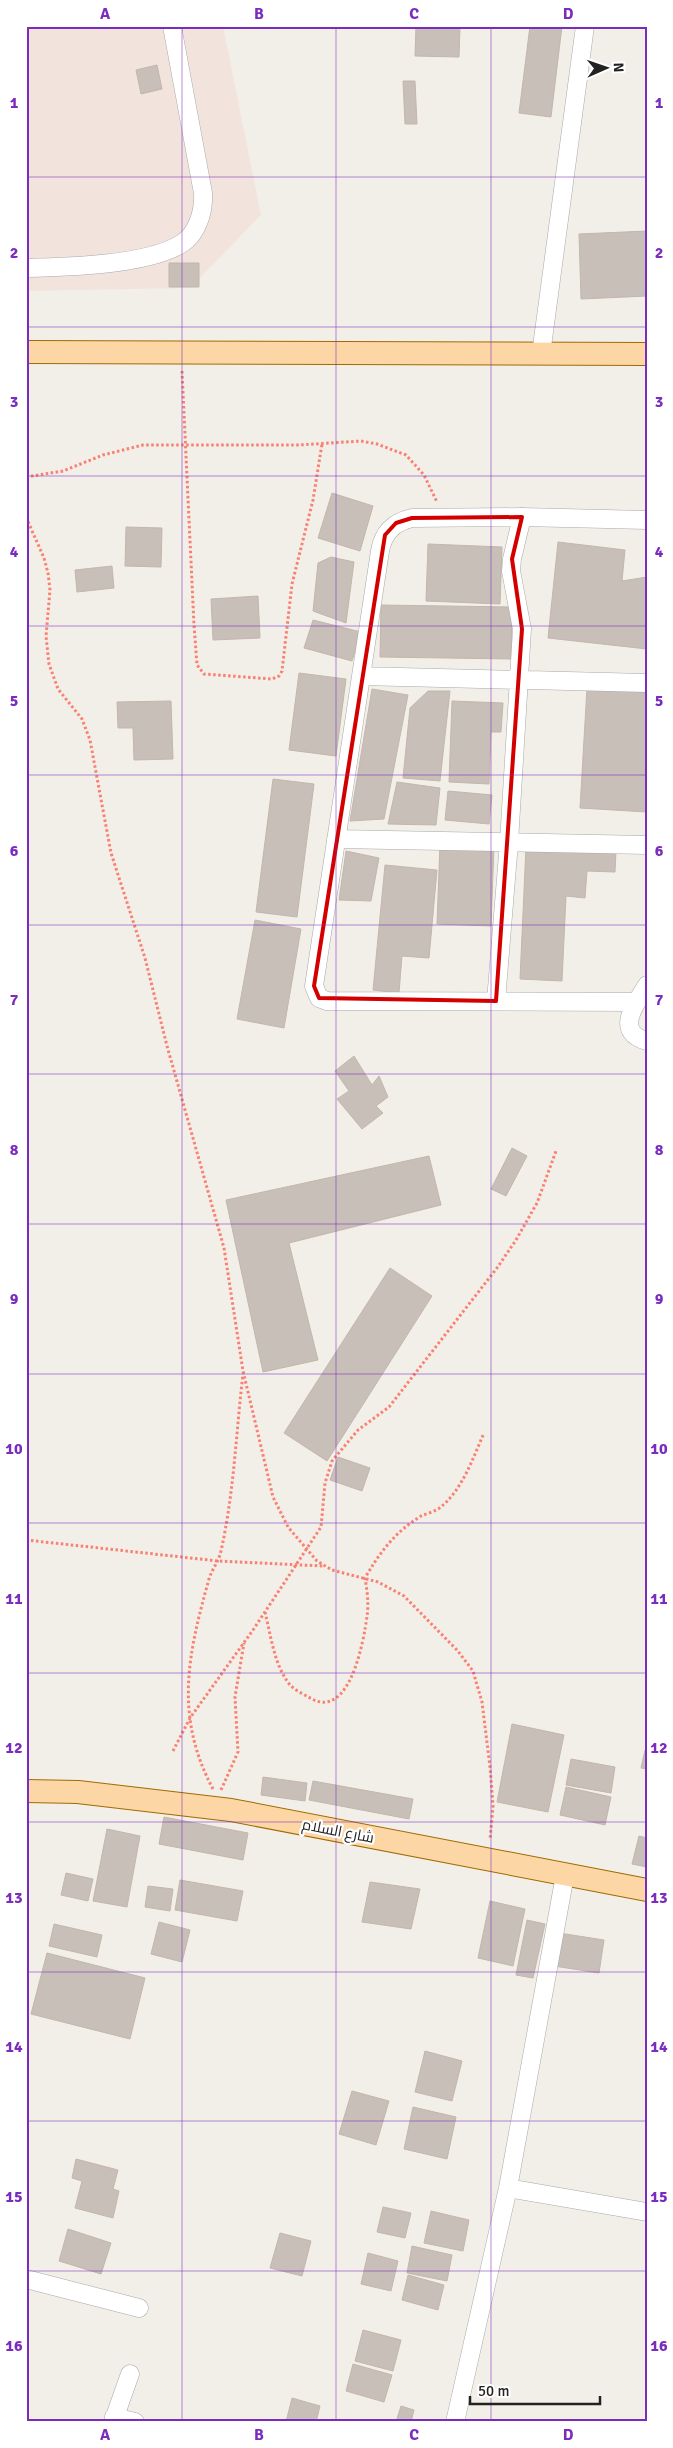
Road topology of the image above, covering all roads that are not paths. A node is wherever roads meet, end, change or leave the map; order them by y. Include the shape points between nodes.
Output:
1 (172, 26) edge
2 (585, 26) edge
3 (26, 268) edge
4 (26, 352) edge
5 (541, 354) junction
6 (647, 354) edge
7 (522, 516) junction
8 (647, 520) edge
9 (361, 676) junction
10 (519, 680) junction
11 (647, 684) edge
12 (336, 839) junction
13 (509, 842) junction
14 (647, 845) edge
15 (647, 985) edge
16 (496, 1001) junction
17 (637, 1002) junction
18 (647, 1041) edge
19 (26, 1791) edge
20 (565, 1875) junction
21 (647, 1890) edge
22 (508, 2188) junction
23 (647, 2212) edge
24 (26, 2279) edge
25 (138, 2308) dead end
26 (130, 2374) dead end
27 (113, 2419) edge
28 (135, 2422) edge
29 (455, 2422) edge

1 - 3 street via 203,193 199,220 190,235 182,244 111,263
2 - 5 street
4 - 5 main road
5 - 6 main road
7 - 8 street
7 - 9 street via 404,520 390,528 381,543
7 - 10 street via 511,571 522,629
9 - 10 street
9 - 12 street
10 - 11 street
10 - 13 street
12 - 13 street
12 - 16 street via 314,986 319,998
13 - 14 street
13 - 16 street
15 - 17 street
16 - 17 street
17 - 18 street via 629,1025 632,1033
19 - 20 main road, شارع السلام via 78,1792 231,1810
20 - 21 main road, شارع السلام
20 - 22 street
22 - 23 street
22 - 29 street
24 - 25 street
26 - 27 street
27 - 28 street

